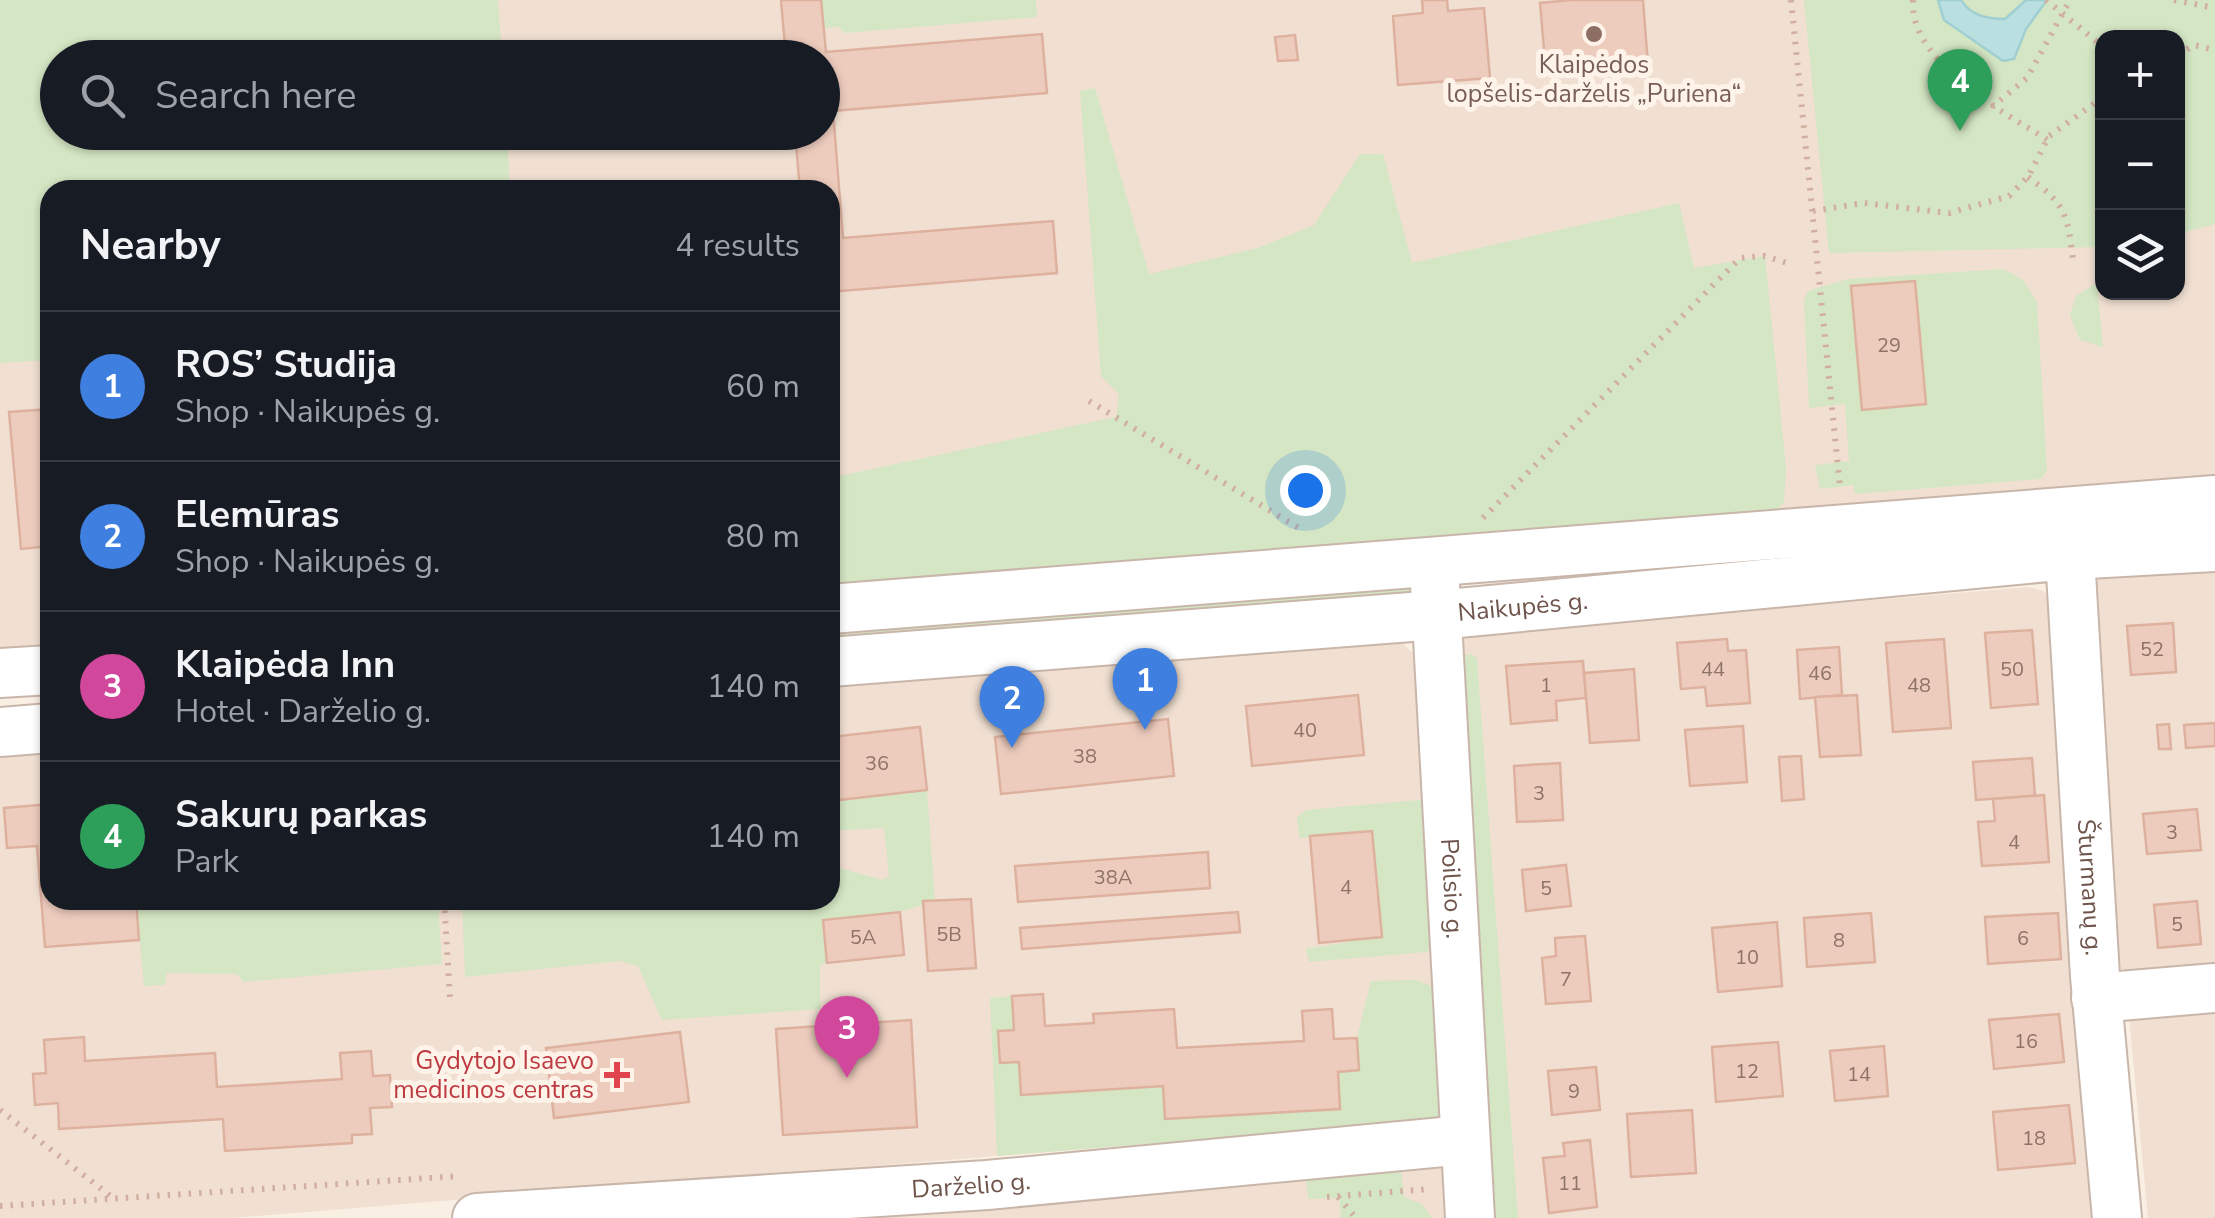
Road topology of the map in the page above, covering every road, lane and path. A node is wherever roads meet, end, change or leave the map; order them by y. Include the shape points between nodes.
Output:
1 (1791, 0) edge
2 (1913, 0) edge
3 (2046, 0) edge
4 (2070, 0) edge
5 (2174, 0) edge
6 (2215, 8) edge
7 (2061, 12) junction
8 (2095, 40) edge
9 (2215, 50) edge
10 (2185, 51) edge
11 (2095, 103) edge
12 (1992, 107) junction
13 (2048, 140) junction
14 (2028, 177) junction
15 (1813, 212) junction
16 (2073, 260) dead end
17 (1790, 264) dead end
18 (1089, 401) dead end
19 (1840, 487) dead end
20 (2215, 500) edge
21 (1482, 519) dead end
22 (1305, 532) dead end
23 (2068, 533) junction
24 (2215, 546) edge
25 (1433, 561) junction
26 (840, 608) edge
27 (1437, 616) junction
28 (840, 661) edge
29 (40, 671) edge
30 (0, 674) edge
31 (40, 729) edge
32 (0, 732) edge
33 (445, 910) edge
34 (2215, 988) edge
35 (450, 998) dead end
36 (2096, 998) junction
37 (0, 1110) edge
38 (1464, 1140) junction
39 (1338, 1196) dead end
40 (469, 1197) edge
41 (114, 1199) junction
42 (0, 1206) edge
43 (639, 1213) edge
44 (1356, 1218) edge
45 (1470, 1218) edge
46 (2116, 1218) edge

1 - 15 path
2 - 12 path via 1912,22 1926,45
3 - 7 path
4 - 7 path
5 - 6 path
7 - 8 path
7 - 12 path via 2028,78
9 - 10 path
11 - 13 path
12 - 13 path
13 - 14 path
14 - 15 path via 2009,196 1949,213 1864,202
14 - 16 path via 2061,205 2072,226
15 - 19 path
17 - 21 path via 1740,258
18 - 22 path
20 - 23 street, Naikupės g.
23 - 24 street, Naikupės g.
23 - 25 street, Naikupės g.
23 - 27 street, Naikupės g.
23 - 36 street, Šturmanų g.
25 - 26 street, Naikupės g.
25 - 27 street, Poilsio g.
27 - 28 street, Naikupės g.
27 - 38 street, Poilsio g.
29 - 30 street
31 - 32 street
33 - 35 path
34 - 36 street
36 - 46 street, Šturmanų g.
37 - 41 path
38 - 43 street, Darželio g.
38 - 45 street, Poilsio g.
39 - 44 path
40 - 41 path
40 - 43 street, Darželio g.
41 - 42 path

